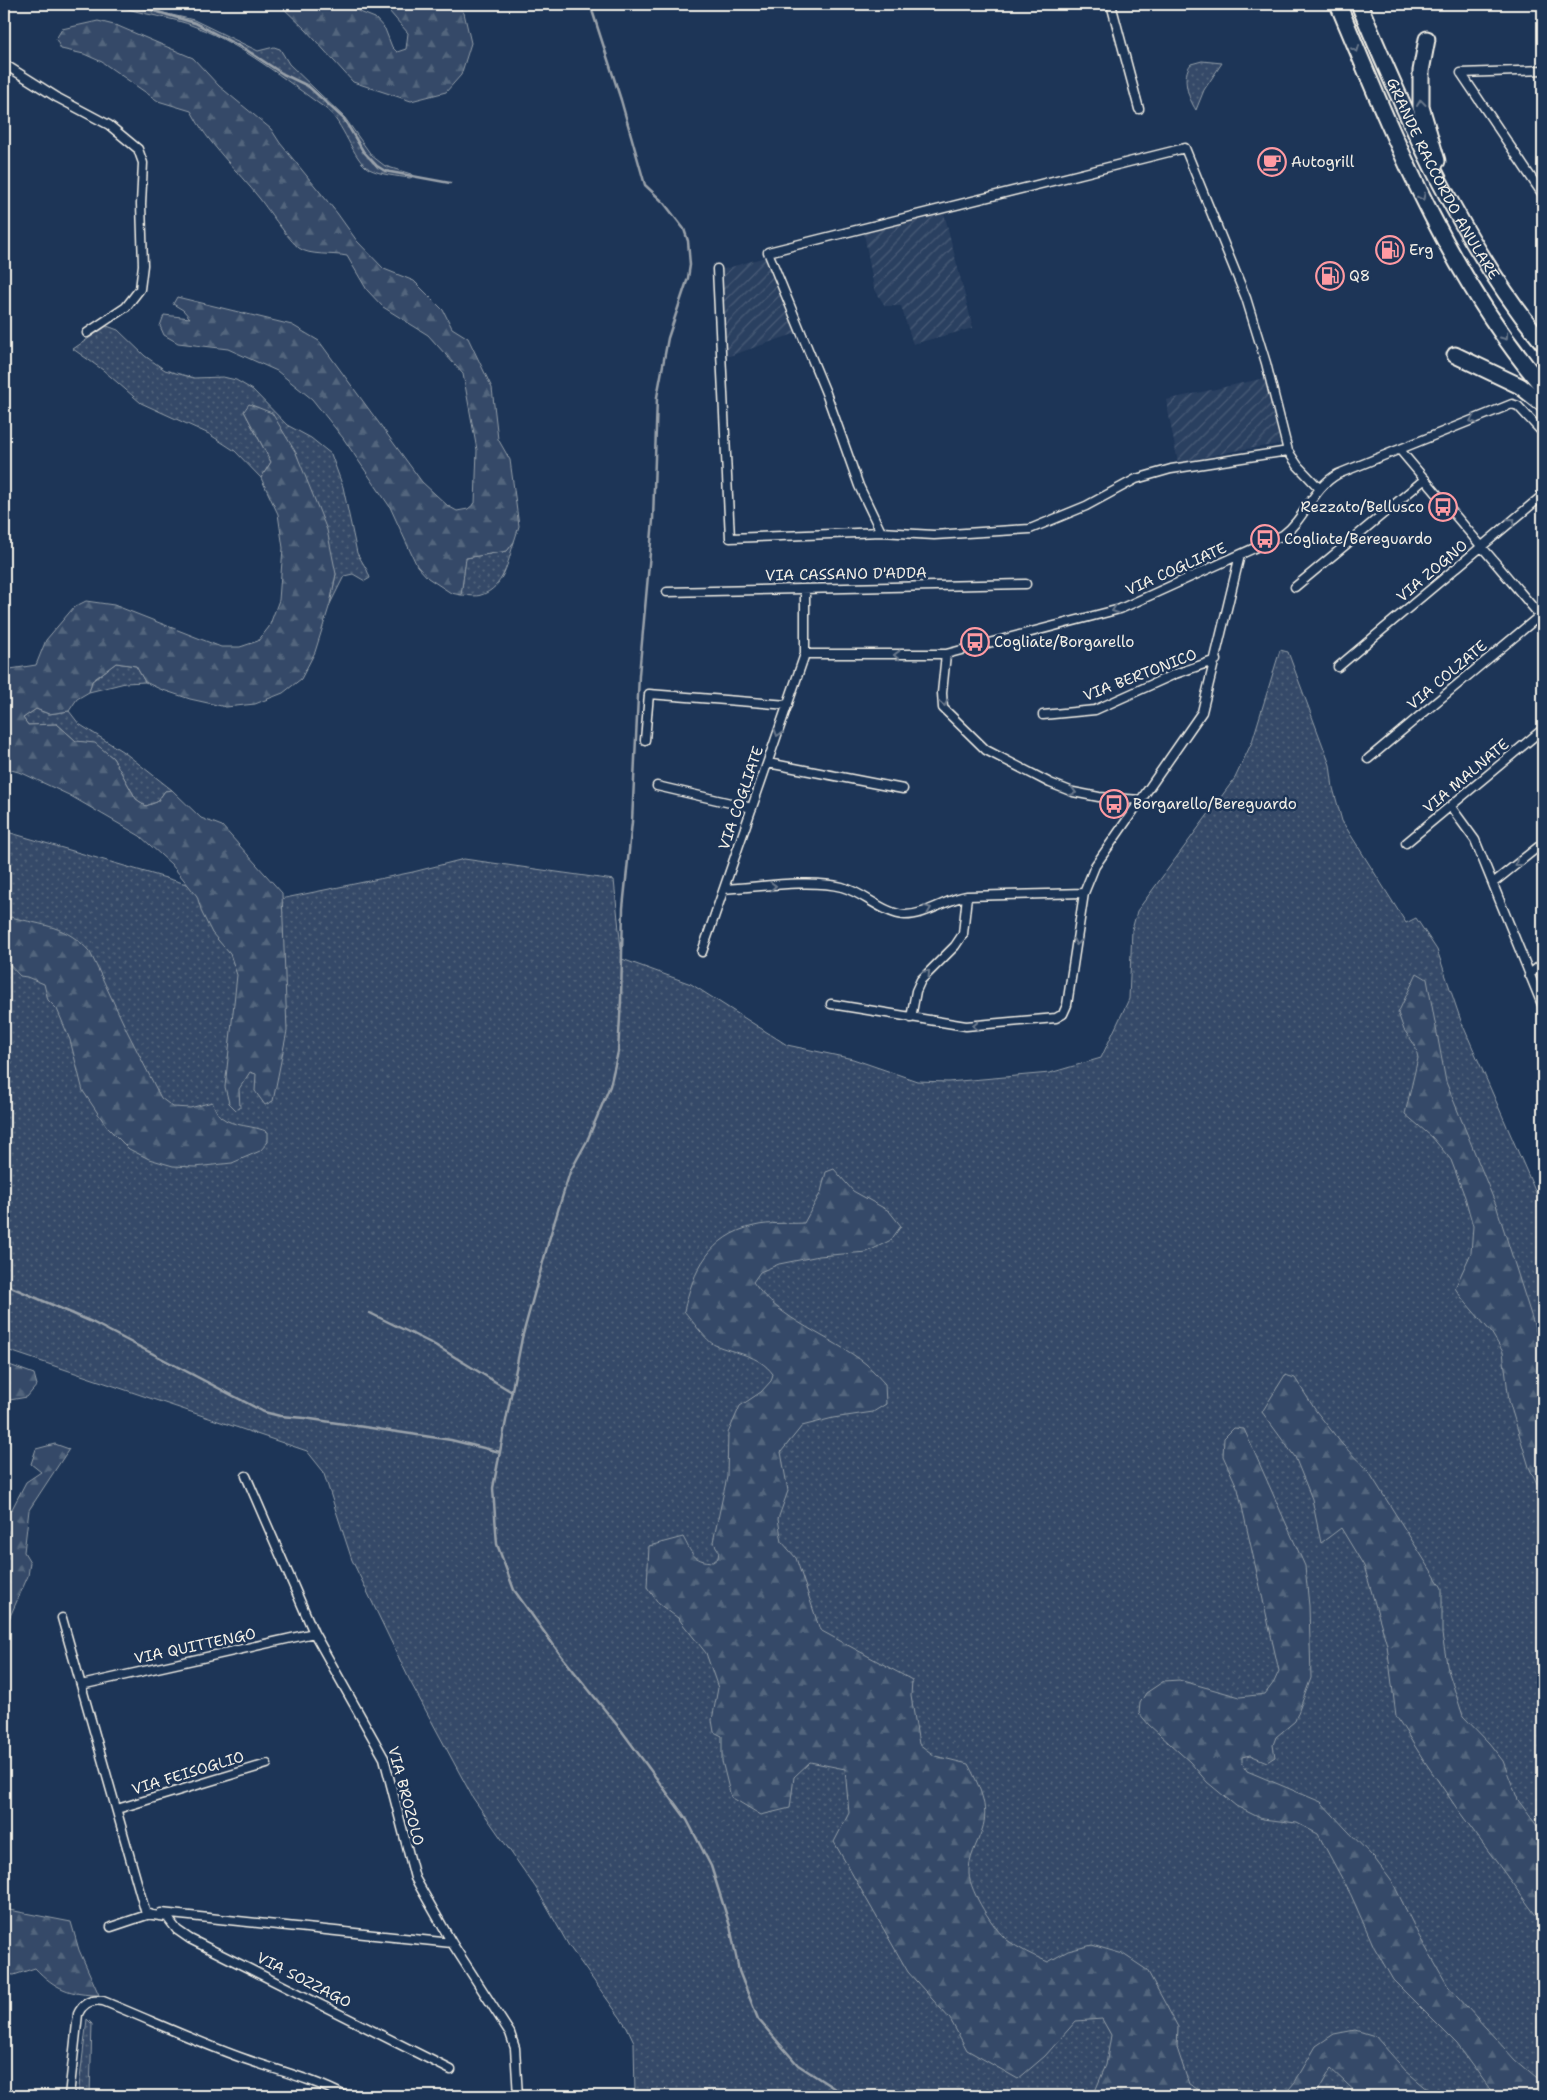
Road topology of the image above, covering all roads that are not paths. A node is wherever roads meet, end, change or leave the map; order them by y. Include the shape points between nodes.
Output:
1 (1111, 4) edge
2 (1338, 4) edge
3 (1360, 4) edge
4 (1427, 39) dead end
5 (4, 64) edge
6 (1543, 70) edge
7 (1139, 109) dead end
8 (1543, 195) edge
9 (1449, 201) junction
10 (718, 269) dead end
11 (87, 333) dead end
12 (1543, 343) edge
13 (1455, 355) dead end
14 (1543, 387) edge
15 (1543, 404) edge
16 (1543, 433) edge
17 (1400, 450) junction
18 (1288, 451) junction
19 (1425, 479) junction
20 (1319, 488) junction
21 (1543, 495) edge
22 (881, 532) junction
23 (1482, 547) junction
24 (1240, 555) junction
25 (1026, 584) dead end
26 (1295, 587) dead end
27 (805, 589) junction
28 (667, 592) dead end
29 (1542, 616) edge
30 (805, 654) junction
31 (946, 654) junction
32 (1216, 660) junction
33 (1338, 666) dead end
34 (788, 705) junction
35 (1043, 715) dead end
36 (1543, 730) edge
37 (645, 740) dead end
38 (1368, 759) dead end
39 (768, 763) junction
40 (657, 786) dead end
41 (904, 789) dead end
42 (1141, 800) junction
43 (1451, 807) junction
44 (752, 808) junction
45 (1406, 843) dead end
46 (1543, 843) edge
47 (1493, 882) junction
48 (724, 889) junction
49 (1084, 893) junction
50 (967, 896) junction
51 (702, 952) dead end
52 (1543, 963) edge
53 (1530, 975) junction
54 (831, 1004) dead end
55 (1543, 1007) edge
56 (911, 1018) junction
57 (246, 1476) dead end
58 (62, 1618) dead end
59 (314, 1633) junction
60 (81, 1685) junction
61 (267, 1764) dead end
62 (117, 1809) junction
63 (146, 1914) junction
64 (111, 1927) dead end
65 (452, 1943) junction
66 (451, 2070) dead end
67 (69, 2096) edge
68 (345, 2096) edge
69 (518, 2096) edge

1 - 7 street
2 -> 14 highway, GRANDE RACCORDO ANULARE via 1399,150 1443,238 1498,326
3 - 9 highway, GRANDE RACCORDO ANULARE via 1399,99
9 -> 4 highway via 1421,107 1421,71
5 - 11 street via 109,125 138,149 143,163 140,289 126,307
6 - 8 street via 1462,73
9 - 12 highway, GRANDE RACCORDO ANULARE via 1496,279
10 - 22 street via 730,538
13 - 15 highway via 1520,386
16 -> 17 street, VIA COGLIATE via 1518,406 1512,404
17 - 19 street
17 - 20 street, VIA COGLIATE via 1338,474
18 - 20 street
18 - 22 street via 1171,469 1136,478 1086,506 1030,529 934,535
18 - 22 street via 1246,298 1185,148 768,252 826,393 859,486
19 - 23 street
19 - 26 street
20 - 24 street, VIA COGLIATE via 1287,533
23 -> 21 street, VIA ZOGNO
23 - 29 street
23 - 33 street, VIA ZOGNO
24 -> 31 street, VIA COGLIATE via 1110,612
24 - 32 street
25 - 27 street, VIA CASSANO D'ADDA
27 - 28 street, VIA CASSANO D'ADDA
27 - 30 street, VIA COGLIATE
29 - 38 street, VIA COLZATE
31 -> 30 street, VIA COGLIATE
30 - 34 street, VIA COGLIATE
31 -> 42 street via 943,708 986,750 1073,792
32 - 35 street, VIA BERTONICO via 1175,674 1095,710
32 - 42 street via 1201,715
34 - 37 street via 649,694
34 -> 39 street, VIA COGLIATE
36 - 43 street, VIA MALNATE
39 - 41 street
39 - 44 street, VIA COGLIATE
40 - 44 street
42 - 49 street via 1093,869
43 - 45 street, VIA MALNATE
43 - 47 street via 1475,840
44 - 48 street, VIA COGLIATE
46 -> 47 street
47 - 53 street
48 -> 50 street via 838,886 907,915
48 - 51 street, VIA COGLIATE
49 - 50 street
49 -> 56 street via 1063,1014 1056,1018 979,1026
56 -> 50 street via 921,980 956,946 963,934
52 - 53 street
53 - 55 street
54 - 56 street
57 - 59 street, VIA BROZOLO
58 - 60 street
59 - 60 street, VIA QUITTENGO
59 - 65 street, VIA BROZOLO via 384,1758 415,1878
60 - 62 street
61 - 62 street, VIA FEISOGLIO
62 - 63 street
63 - 64 street
63 - 65 street via 209,1917
63 - 66 street, VIA SOZZAGO via 167,1917 190,1939
65 - 69 street, VIA BROZOLO via 510,2034 516,2048
67 - 68 street via 78,2014 84,2004 94,2000 326,2086

